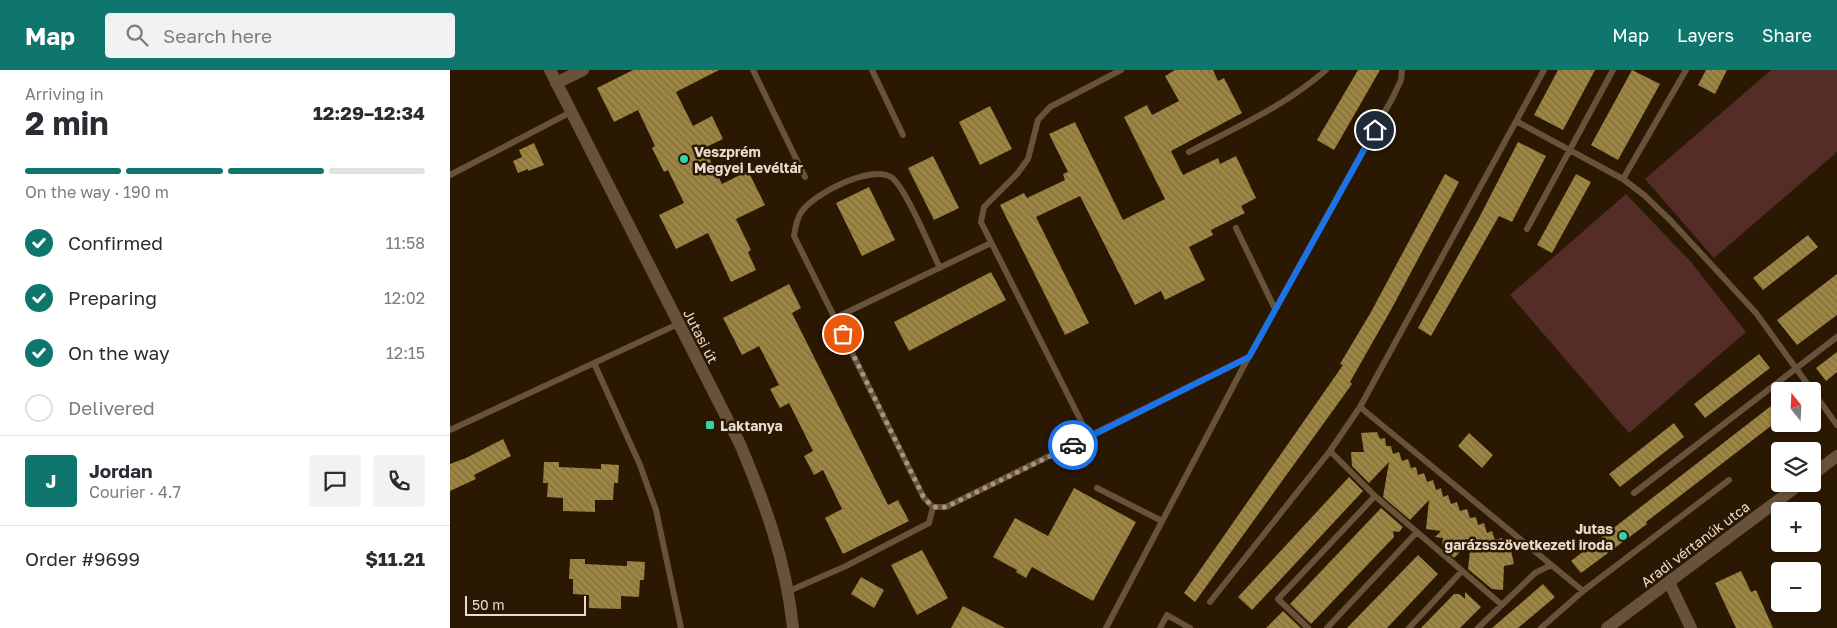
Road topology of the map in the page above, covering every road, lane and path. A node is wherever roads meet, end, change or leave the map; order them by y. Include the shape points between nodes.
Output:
1 (550, 70) edge
2 (583, 70) edge
3 (753, 70) edge
4 (872, 70) edge
5 (1121, 70) edge
6 (1326, 70) edge
7 (1402, 70) edge
8 (1544, 70) edge
9 (1613, 70) edge
10 (1686, 70) edge
11 (556, 83) junction
12 (571, 112) junction
13 (1516, 121) junction
14 (903, 135) dead end
15 (1570, 151) junction
16 (1189, 152) dead end
17 (450, 175) edge
18 (805, 177) dead end
19 (1623, 179) junction
20 (1236, 228) dead end
21 (1527, 229) dead end
22 (991, 243) junction
23 (940, 268) junction
24 (1276, 310) junction
25 (835, 318) junction
26 (678, 324) junction
27 (1837, 337) edge
28 (1249, 357) junction
29 (594, 363) junction
30 (1796, 368) junction
31 (1360, 407) junction
32 (1837, 425) edge
33 (450, 430) edge
34 (1089, 438) junction
35 (1330, 451) junction
36 (1837, 456) edge
37 (1821, 468) edge
38 (1729, 480) dead end
39 (1097, 488) dead end
40 (1789, 492) edge
41 (1634, 493) dead end
42 (1375, 496) junction
43 (933, 507) junction
44 (1162, 521) junction
45 (1416, 533) junction
46 (1551, 565) junction
47 (1461, 572) junction
48 (1670, 582) junction
49 (789, 591) junction
50 (1583, 591) junction
51 (1210, 602) dead end
52 (1502, 606) junction
53 (681, 628) edge
54 (793, 628) edge
55 (1106, 628) edge
56 (1160, 628) edge
57 (1190, 628) edge
58 (1308, 628) edge
59 (1326, 628) edge
60 (1409, 628) edge
61 (1478, 628) edge
62 (1541, 628) edge
63 (1607, 628) edge
64 (1691, 628) edge

1 - 11 street, Jutasi út
2 - 11 street
3 - 18 lane
4 - 14 lane
5 - 22 lane via 1050,107 1038,120 1028,159 984,207 981,222
6 - 16 lane via 1281,104
7 - 24 lane via 1393,97
8 - 13 lane
9 - 15 lane
10 - 19 lane
11 - 12 street, Jutasi út
12 - 17 lane
12 - 26 street, Jutasi út
13 - 15 lane
13 - 31 lane
15 - 19 lane
15 - 21 lane
19 - 30 lane via 1671,221 1756,313
20 - 24 lane
22 - 23 lane
22 - 34 lane
23 - 25 lane
23 - 25 lane via 901,188 884,175 855,178 817,197 802,211 795,226 794,236
24 - 28 lane
25 - 43 lane via 924,498
26 - 29 lane
26 - 49 street, Jutasi út via 740,444 762,496
27 - 30 lane
28 - 34 lane
28 - 44 lane
29 - 33 lane
29 - 53 lane via 640,465 656,510
30 - 32 lane
30 - 41 lane
31 - 35 lane
31 - 46 lane
34 - 43 lane via 946,507
35 - 42 lane
35 - 51 lane
36 - 37 street
38 - 50 lane
39 - 44 lane
40 - 48 street, Aradi vértanúk utca
42 - 45 lane
42 - 58 lane via 1278,599
43 - 49 lane via 929,523
44 - 55 lane
45 - 47 lane
45 - 59 lane
46 - 50 lane
46 - 52 lane via 1535,573
47 - 52 lane
47 - 60 lane
48 - 63 street, Aradi vértanúk utca
48 - 64 street
49 - 54 street, Jutasi út
50 - 62 lane
52 - 61 lane
56 - 57 lane via 1167,615

